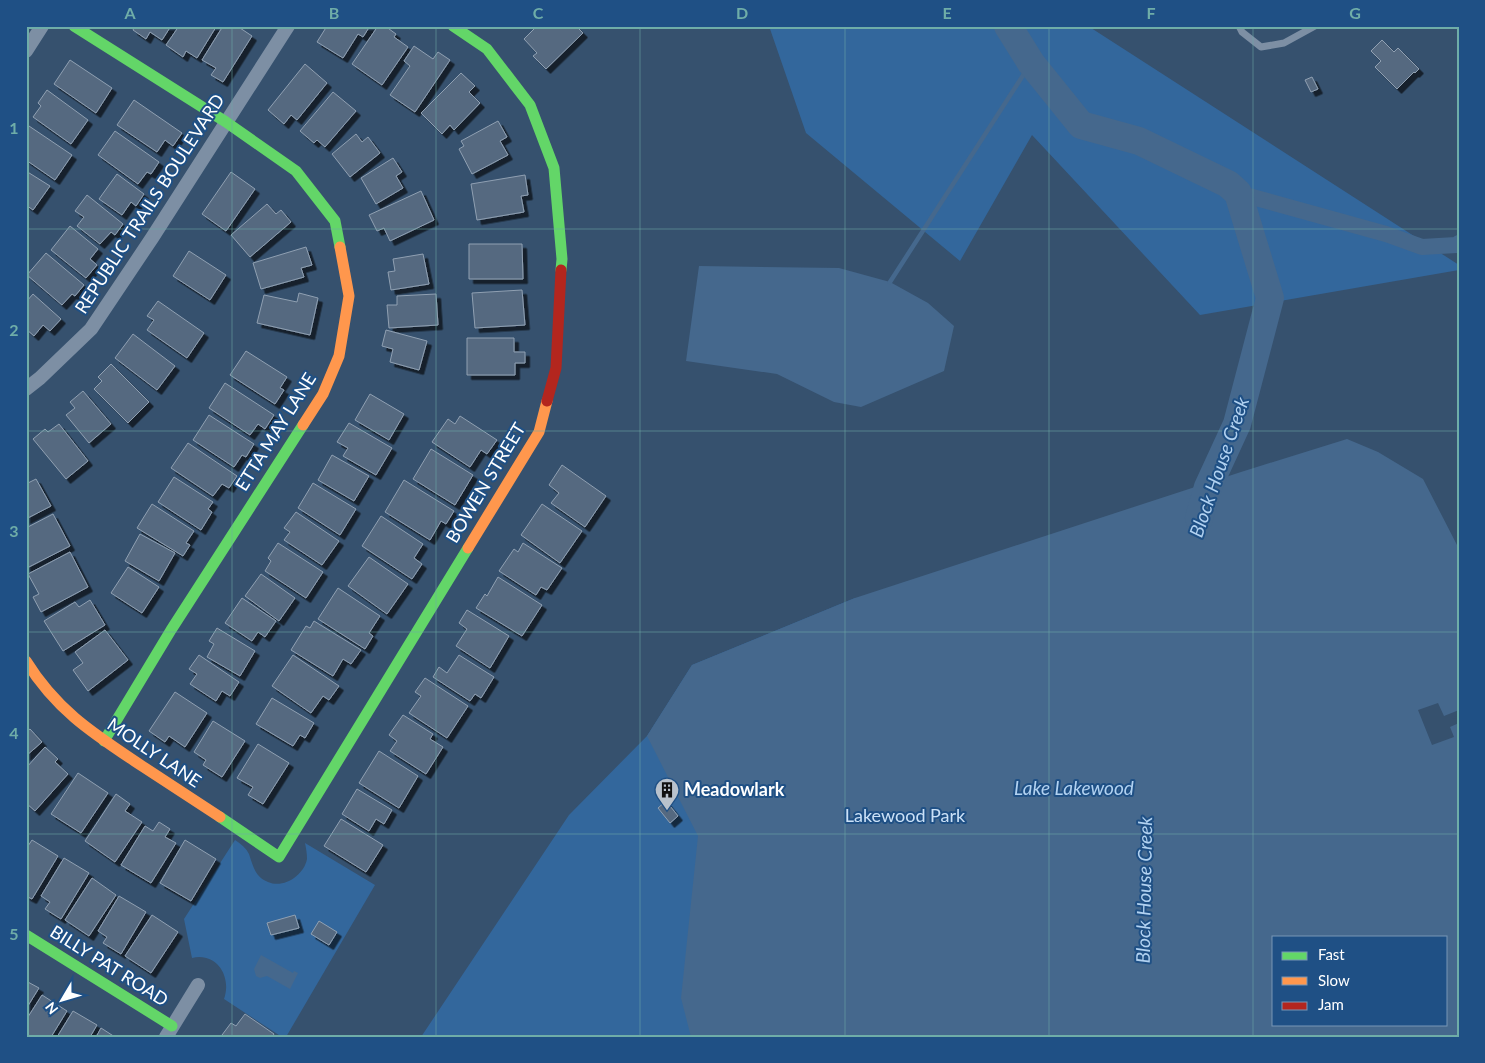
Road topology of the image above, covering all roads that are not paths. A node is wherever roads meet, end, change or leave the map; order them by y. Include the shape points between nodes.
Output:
1 (42, 26) edge
2 (74, 26) edge
3 (288, 26) edge
4 (453, 26) edge
5 (1238, 26) edge
6 (1315, 26) edge
7 (26, 51) edge
8 (226, 122) junction
9 (26, 389) edge
10 (26, 661) edge
11 (104, 741) junction
12 (279, 857) joint
13 (26, 936) edge
14 (198, 985) dead end
15 (169, 1032) edge

1 - 7 street
2 - 8 street, ETTA MAY LANE
3 - 8 street, REPUBLIC TRAILS BOULEVARD
4 - 12 street, BOWEN STREET via 487,48 530,105 554,168 562,259 556,368 539,432
5 - 6 lane via 1261,47 1284,43
8 - 9 street, REPUBLIC TRAILS BOULEVARD via 91,329
8 - 11 street, ETTA MAY LANE via 296,171 335,222 349,296 339,356 323,394 171,630
10 - 11 street, MOLLY LANE via 52,698
11 - 12 street, MOLLY LANE
13 - 15 street, BILLY PAT ROAD
14 - 15 street

